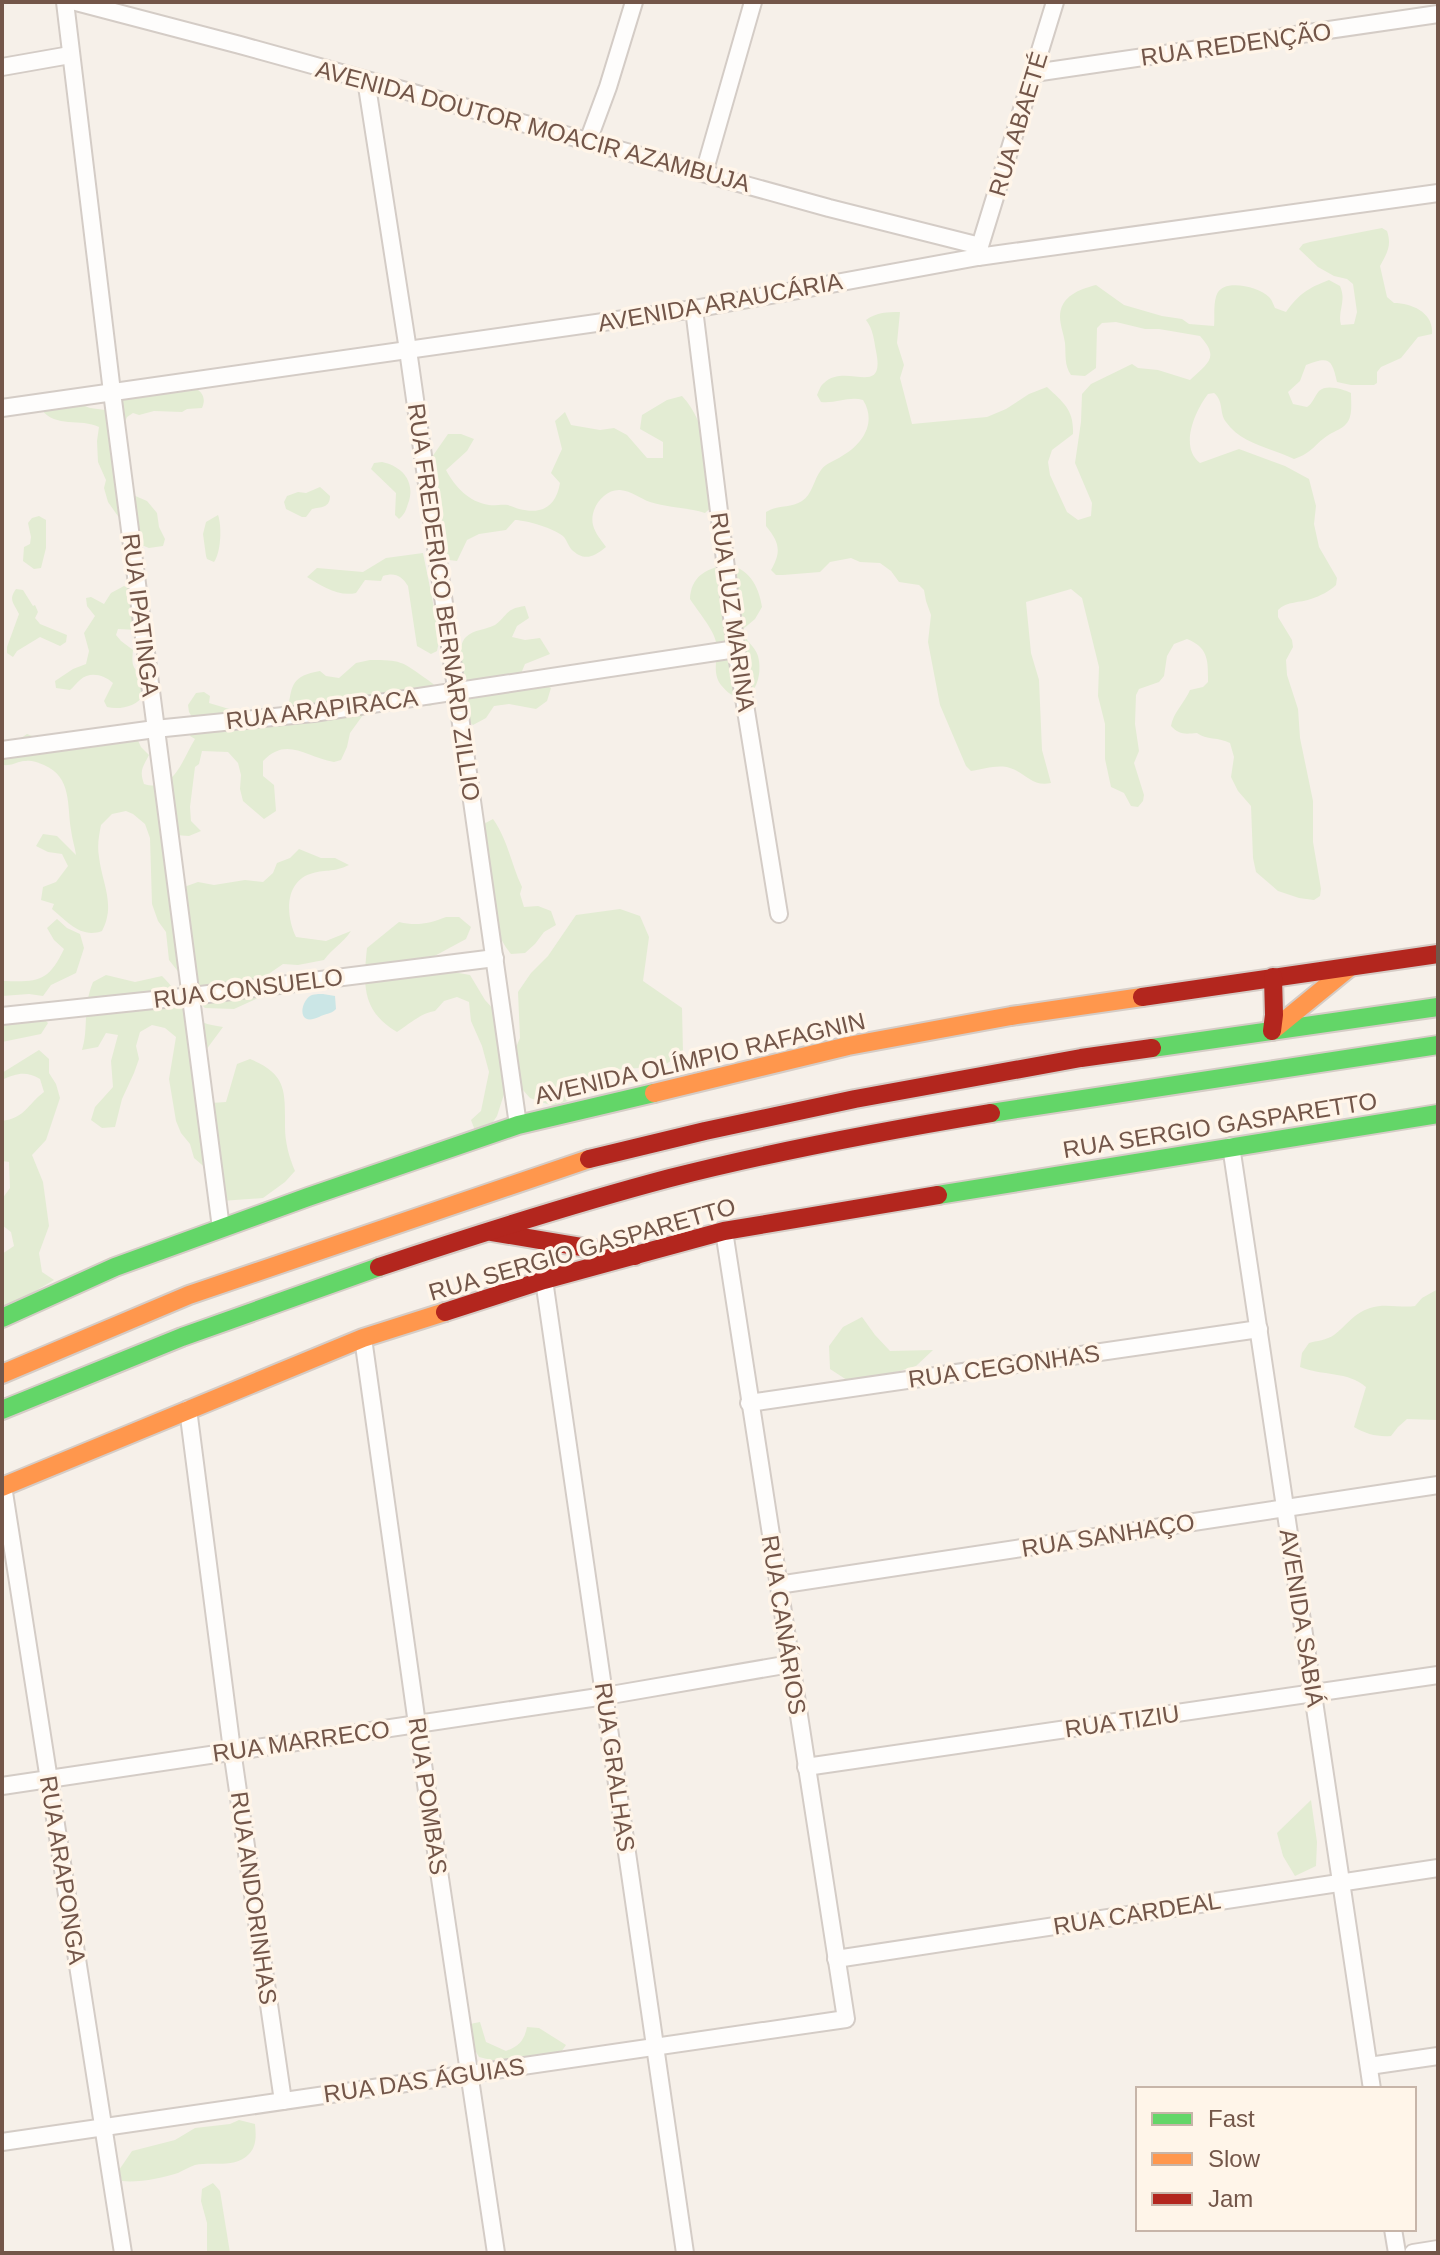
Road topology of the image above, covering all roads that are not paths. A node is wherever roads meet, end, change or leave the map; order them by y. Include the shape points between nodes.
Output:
1 (65, 2) edge
2 (76, 2) edge
3 (634, 2) edge
4 (753, 2) edge
5 (1055, 2) edge
6 (1438, 14) edge
7 (70, 55) junction
8 (2, 67) edge
9 (1034, 73) junction
10 (366, 80) junction
11 (588, 141) junction
12 (704, 173) junction
13 (1438, 193) edge
14 (979, 251) junction
15 (694, 309) junction
16 (408, 350) junction
17 (112, 392) junction
18 (2, 408) edge
19 (736, 649) junction
20 (456, 691) junction
21 (155, 729) junction
22 (2, 750) edge
23 (779, 914) dead end
24 (1438, 954) edge
25 (495, 958) junction
26 (1350, 967) junction
27 (1273, 977) junction
28 (192, 996) junction
29 (1438, 1007) edge
30 (2, 1016) edge
31 (1272, 1031) junction
32 (1438, 1045) edge
33 (1438, 1114) edge
34 (518, 1125) junction
35 (1231, 1146) junction
36 (221, 1228) junction
37 (487, 1231) junction
38 (724, 1231) junction
39 (635, 1256) junction
40 (544, 1280) junction
41 (2, 1318) edge
42 (1259, 1329) junction
43 (363, 1338) junction
44 (2, 1374) edge
45 (749, 1403) junction
46 (188, 1409) junction
47 (2, 1410) edge
48 (1438, 1485) edge
49 (3, 1486) edge
50 (1286, 1508) junction
51 (778, 1585) junction
52 (790, 1664) junction
53 (1438, 1675) edge
54 (1313, 1693) junction
55 (605, 1696) junction
56 (417, 1724) junction
57 (232, 1750) junction
58 (806, 1767) junction
59 (49, 1779) junction
60 (2, 1786) edge
61 (1438, 1868) edge
62 (1341, 1882) junction
63 (836, 1959) junction
64 (846, 2019) joint
65 (655, 2047) junction
66 (1438, 2056) edge
67 (1369, 2066) junction
68 (468, 2074) junction
69 (1372, 2087) edge
70 (283, 2101) junction
71 (103, 2127) junction
72 (2, 2142) edge
73 (1393, 2231) edge
74 (1438, 2249) edge
75 (123, 2253) edge
76 (496, 2253) edge
77 (685, 2253) edge
78 (1397, 2253) edge
79 (1413, 2253) edge

1 - 7 street, RUA IPATINGA
2 - 10 street, AVENIDA DOUTOR MOACIR AZAMBUJA
3 - 11 street
4 - 12 street
5 - 9 street, RUA ABAETÉ
6 - 9 street, RUA REDENÇÃO
7 - 8 street
7 - 17 street, RUA IPATINGA
9 - 14 street, RUA ABAETÉ
10 - 11 street, AVENIDA DOUTOR MOACIR AZAMBUJA
10 - 16 street, RUA FREDERICO BERNARD ZILLIO
11 - 12 street, AVENIDA DOUTOR MOACIR AZAMBUJA
12 - 14 street, AVENIDA DOUTOR MOACIR AZAMBUJA
13 - 14 street, AVENIDA ARAUCÁRIA
14 - 15 street, AVENIDA ARAUCÁRIA
15 - 16 street, AVENIDA ARAUCÁRIA
15 - 19 street, RUA LUZ MARINA
16 - 17 street, AVENIDA ARAUCÁRIA
16 - 20 street, RUA FREDERICO BERNARD ZILLIO
17 - 18 street, AVENIDA ARAUCÁRIA
17 - 21 street, RUA IPATINGA
19 - 20 street, RUA ARAPIRACA
19 - 23 street, RUA LUZ MARINA
20 - 21 street, RUA ARAPIRACA
20 - 25 street, RUA FREDERICO BERNARD ZILLIO
21 - 22 street, RUA ARAPIRACA
21 - 28 street, RUA IPATINGA
24 - 26 main road, AVENIDA OLÍMPIO RAFAGNIN
25 - 28 street, RUA CONSUELO
25 - 34 street, RUA FREDERICO BERNARD ZILLIO
26 - 27 main road, AVENIDA OLÍMPIO RAFAGNIN
26 - 31 main road
27 - 31 main road
27 - 34 main road, AVENIDA OLÍMPIO RAFAGNIN via 848,1046
28 - 30 street, RUA CONSUELO
28 - 36 street, RUA IPATINGA
29 - 31 main road
31 - 44 main road via 870,1096 594,1157 189,1295
32 - 37 main road via 945,1120 717,1167
33 - 35 main road, RUA SERGIO GASPARETTO
34 - 36 main road, AVENIDA OLÍMPIO RAFAGNIN
35 - 38 main road, RUA SERGIO GASPARETTO
35 - 42 street, AVENIDA SABIÁ
36 - 41 main road, AVENIDA OLÍMPIO RAFAGNIN via 115,1267
37 - 39 main road
37 - 47 main road via 265,1306
38 - 39 main road, RUA SERGIO GASPARETTO
38 - 45 street, RUA CANÁRIOS
39 - 40 main road, RUA SERGIO GASPARETTO
40 - 43 main road, RUA SERGIO GASPARETTO
40 - 55 street, RUA GRALHAS
42 - 45 street, RUA CEGONHAS
42 - 50 street, AVENIDA SABIÁ
43 - 46 main road, RUA SERGIO GASPARETTO
43 - 56 street, RUA POMBAS
45 - 51 street, RUA CANÁRIOS
46 - 49 main road, RUA SERGIO GASPARETTO
46 - 57 street, RUA ANDORINHAS
48 - 50 street, RUA SANHAÇO
49 - 59 street, RUA ARAPONGA
50 - 51 street, RUA SANHAÇO
50 - 54 street, AVENIDA SABIÁ
51 - 52 street, RUA CANÁRIOS
52 - 55 street, RUA MARRECO
52 - 58 street, RUA CANÁRIOS
53 - 54 street, RUA TIZIU
54 - 58 street, RUA TIZIU
54 - 62 street, AVENIDA SABIÁ
55 - 56 street, RUA MARRECO
55 - 65 street, RUA GRALHAS
56 - 57 street, RUA MARRECO
56 - 68 street, RUA POMBAS
57 - 59 street, RUA MARRECO
57 - 70 street, RUA ANDORINHAS
58 - 63 street, RUA CANÁRIOS
59 - 60 street, RUA MARRECO
59 - 71 street, RUA ARAPONGA
61 - 62 street, RUA CARDEAL
62 - 63 street, RUA CARDEAL
62 - 67 street, AVENIDA SABIÁ
63 - 64 street, RUA CANÁRIOS
64 - 65 street, RUA DAS ÁGUIAS
65 - 68 street, RUA DAS ÁGUIAS
65 - 77 street, RUA GRALHAS
66 - 67 street
67 - 69 street, AVENIDA SABIÁ
68 - 70 street, RUA DAS ÁGUIAS
68 - 76 street, RUA POMBAS
70 - 71 street, RUA DAS ÁGUIAS
71 - 72 street, RUA DAS ÁGUIAS
71 - 75 street, RUA ARAPONGA
73 - 78 street
74 - 79 street

